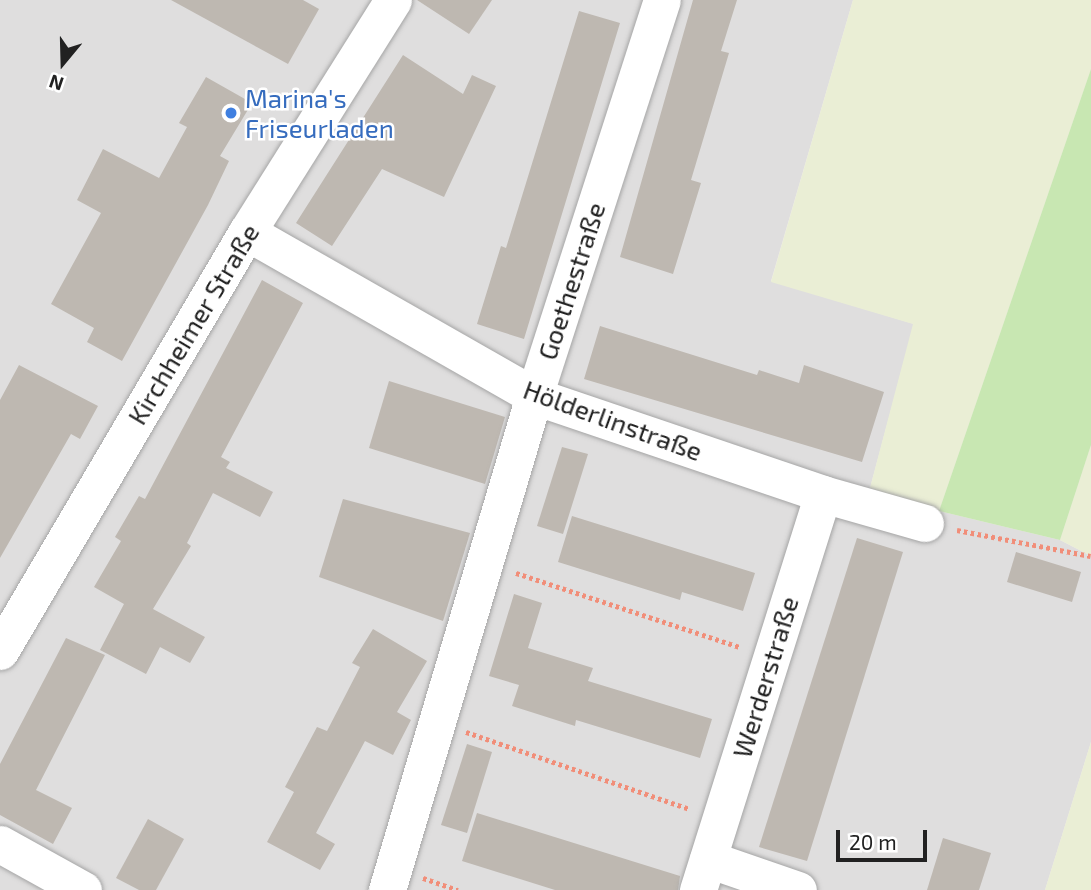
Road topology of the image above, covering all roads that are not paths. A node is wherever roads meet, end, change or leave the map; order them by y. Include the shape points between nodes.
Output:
1 (393, 0) edge
2 (662, 0) edge
3 (247, 232) junction
4 (534, 396) junction
5 (823, 494) junction
6 (925, 523) road end
7 (0, 651) edge
8 (0, 844) edge
9 (703, 875) edge
10 (83, 890) edge
11 (387, 890) edge
12 (797, 890) edge

1 - 3 street, Kirchheimer Straße
2 - 4 street, Goethestraße
3 - 4 street, Hölderlinstraße
3 - 7 street, Kirchheimer Straße
4 - 5 street, Hölderlinstraße
4 - 11 street, Goethestraße
5 - 6 street, Hölderlinstraße
5 - 9 street, Werderstraße
8 - 10 street
9 - 12 street, Werderstraße

